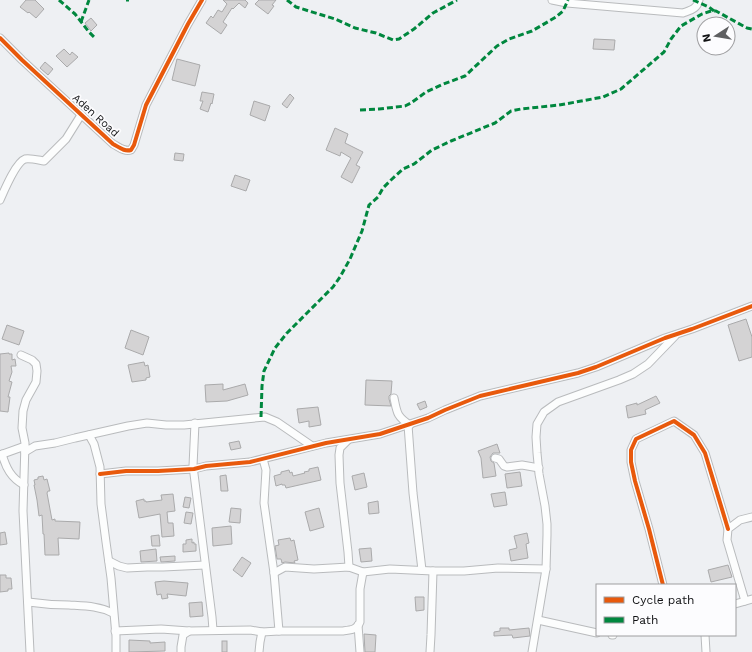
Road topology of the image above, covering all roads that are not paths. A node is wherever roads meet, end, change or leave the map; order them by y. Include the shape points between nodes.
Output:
1 (202, 0) edge
2 (552, 0) edge
3 (698, 0) edge
4 (0, 38) edge
5 (81, 115) junction
6 (0, 200) edge
7 (752, 306) edge
8 (675, 335) junction
9 (22, 354) dead end
10 (394, 398) dead end
11 (195, 424) junction
12 (409, 425) junction
13 (89, 434) junction
14 (348, 440) junction
15 (312, 446) junction
16 (25, 449) junction
17 (1, 455) edge
18 (495, 458) dead end
19 (263, 459) junction
20 (539, 468) junction
21 (194, 469) junction
22 (100, 474) junction
23 (24, 485) junction
24 (752, 517) edge
25 (728, 529) junction
26 (109, 561) junction
27 (205, 565) junction
28 (349, 567) junction
29 (546, 569) junction
30 (422, 570) junction
31 (363, 572) junction
32 (433, 572) junction
33 (274, 573) junction
34 (663, 584) edge
35 (748, 600) edge
36 (28, 602) junction
37 (736, 604) edge
38 (113, 613) junction
39 (538, 620) junction
40 (358, 625) junction
41 (212, 630) junction
42 (115, 631) junction
43 (189, 631) junction
44 (279, 631) junction
45 (262, 632) junction
46 (596, 633) edge
47 (705, 636) edge
48 (30, 652) edge
49 (116, 652) edge
50 (181, 652) edge
51 (259, 652) edge
52 (360, 652) edge
53 (430, 652) edge
54 (532, 652) edge
55 (706, 652) edge

1 - 5 street, Aden Road via 146,105 131,150 127,151 113,144
2 - 3 street via 683,13 697,6
4 - 5 street, Aden Road
5 - 6 street via 66,139 44,161 26,159 16,167
7 - 8 street
8 - 12 street via 584,371 480,396
8 - 20 street via 648,364 633,374 558,402 544,412 537,424
9 - 16 street via 36,364 38,371 23,411
10 - 12 street via 400,417
11 - 13 street via 147,423
11 - 15 street via 265,417 277,422
11 - 21 street
12 - 14 street
12 - 30 street via 413,493
13 - 16 street
13 - 22 street via 97,453
14 - 15 street
14 - 28 street via 340,448 339,456
15 - 19 street
16 - 17 street
16 - 23 street
17 - 23 street via 9,472
18 - 20 street via 507,467 522,465
19 - 21 street
19 - 33 street via 266,470 264,503
20 - 29 street via 548,524
21 - 22 street
21 - 27 street
22 - 26 street via 101,504
23 - 36 street
24 - 25 street via 740,520
25 - 34 street via 705,453 694,434 674,421 636,439 631,450 631,462
25 - 35 street via 727,540
26 - 27 street via 127,568
26 - 38 street
27 - 41 street
28 - 31 street
28 - 33 street via 285,567
29 - 32 street via 498,568
29 - 39 street
30 - 31 street via 390,569
30 - 32 street
31 - 40 street
32 - 53 street
33 - 44 street
35 - 37 street
36 - 38 street via 96,607
36 - 48 street
38 - 42 street
39 - 46 street
39 - 54 street
40 - 44 street via 342,631
40 - 52 street
41 - 43 street
41 - 45 street
42 - 43 street
42 - 49 street
43 - 50 street via 184,635
44 - 45 street
45 - 51 street
47 - 55 street

